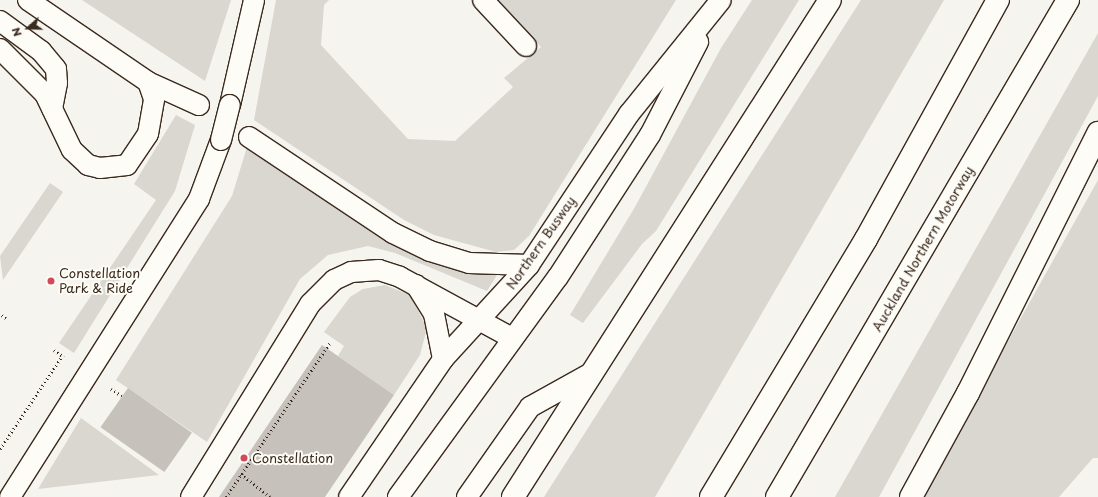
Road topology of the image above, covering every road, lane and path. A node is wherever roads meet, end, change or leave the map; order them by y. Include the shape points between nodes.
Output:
1 (28, 0) edge
2 (254, 0) edge
3 (483, 0) edge
4 (830, 0) edge
5 (998, 0) edge
6 (1068, 0) edge
7 (719, 3) edge
8 (0, 22) edge
9 (526, 46) dead end
10 (0, 49) edge
11 (148, 82) junction
12 (199, 105) dead end
13 (52, 110) junction
14 (1098, 134) edge
15 (249, 137) dead end
16 (529, 265) junction
17 (415, 285) junction
18 (2, 315) dead end
19 (6, 318) dead end
20 (480, 319) junction
21 (512, 338) junction
22 (330, 343) dead end
23 (54, 350) dead end
24 (62, 356) junction
25 (443, 359) junction
26 (71, 362) dead end
27 (591, 373) junction
28 (0, 449) edge
29 (241, 474) junction
30 (10, 497) edge
31 (191, 497) edge
32 (226, 497) edge
33 (271, 497) edge
34 (349, 497) edge
35 (398, 497) edge
36 (468, 497) edge
37 (512, 497) edge
38 (711, 497) edge
39 (777, 497) edge
40 (911, 497) edge

1 - 11 lane
2 - 30 lane, bridge via 221,140 199,199
3 - 9 lane
4 - 27 highway
5 - 38 highway via 866,239
6 - 39 highway, Auckland Northern Motorway
7 - 16 lane, Northern Busway via 629,114
7 - 21 lane, Northern Busway via 650,135 558,277
8 - 13 lane via 41,52 56,69 58,83
10 - 13 lane via 34,80
11 - 12 lane
11 - 13 lane via 154,99 152,122 127,165 100,168 78,158
14 - 40 highway via 968,393
15 - 16 lane via 393,233 430,251 469,263
16 - 20 lane, Northern Busway
17 - 20 lane
17 - 25 lane via 434,314
17 - 31 lane via 379,270 366,269 351,272 324,289 310,304
18 - 19 path
20 - 21 lane
20 - 25 lane, Northern Busway
21 - 35 lane, Northern Busway
22 - 29 path
23 - 24 path
24 - 26 path
24 - 28 path
25 - 34 lane, Northern Busway
27 - 36 lane via 530,408
27 - 37 highway
29 - 32 path
29 - 33 path

